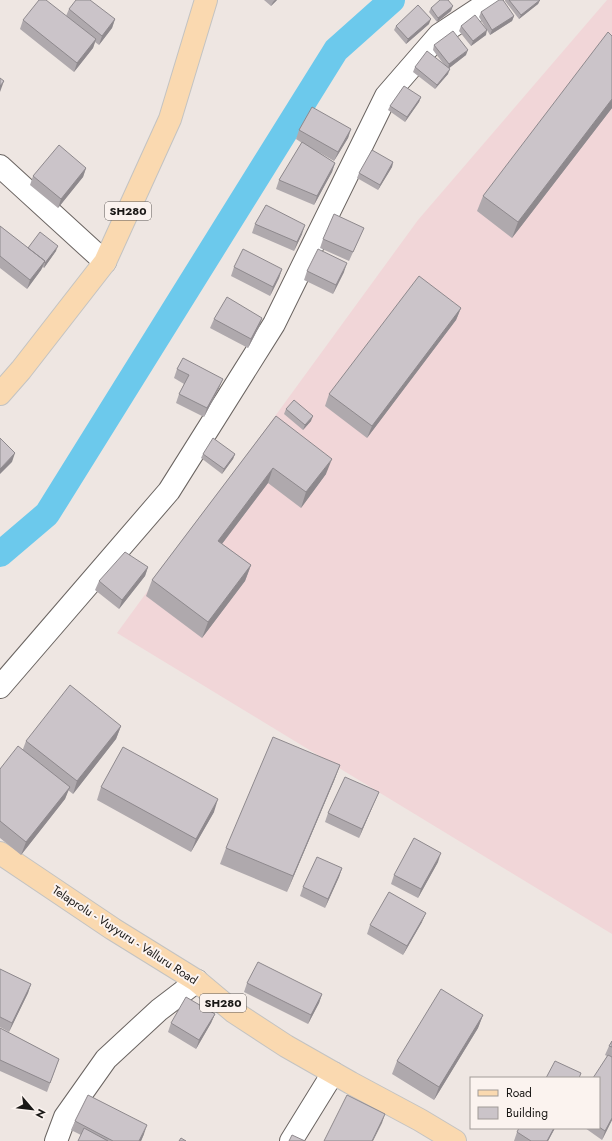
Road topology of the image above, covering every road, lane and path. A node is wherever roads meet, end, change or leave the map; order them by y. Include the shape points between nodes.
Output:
1 (206, 0) edge
2 (492, 0) edge
3 (0, 166) edge
4 (105, 262) junction
5 (0, 394) edge
6 (0, 687) edge
7 (0, 853) edge
8 (197, 981) junction
9 (334, 1073) junction
10 (56, 1141) edge
11 (291, 1141) edge
12 (455, 1141) edge

1 - 4 main road, SH280 via 170,119
2 - 6 street via 439,35 386,96 274,324 169,491
3 - 4 street
4 - 5 main road, SH280
7 - 8 main road, Telaprolu - Vuyyuru - Valluru Road / SH280 via 113,929
8 - 9 main road, Telaprolu - Vuyyuru - Valluru Road / SH280 via 234,1012
8 - 10 street via 159,1010 106,1059 65,1117
9 - 11 street
9 - 12 main road, Telaprolu - Vuyyuru - Valluru Road / SH280

